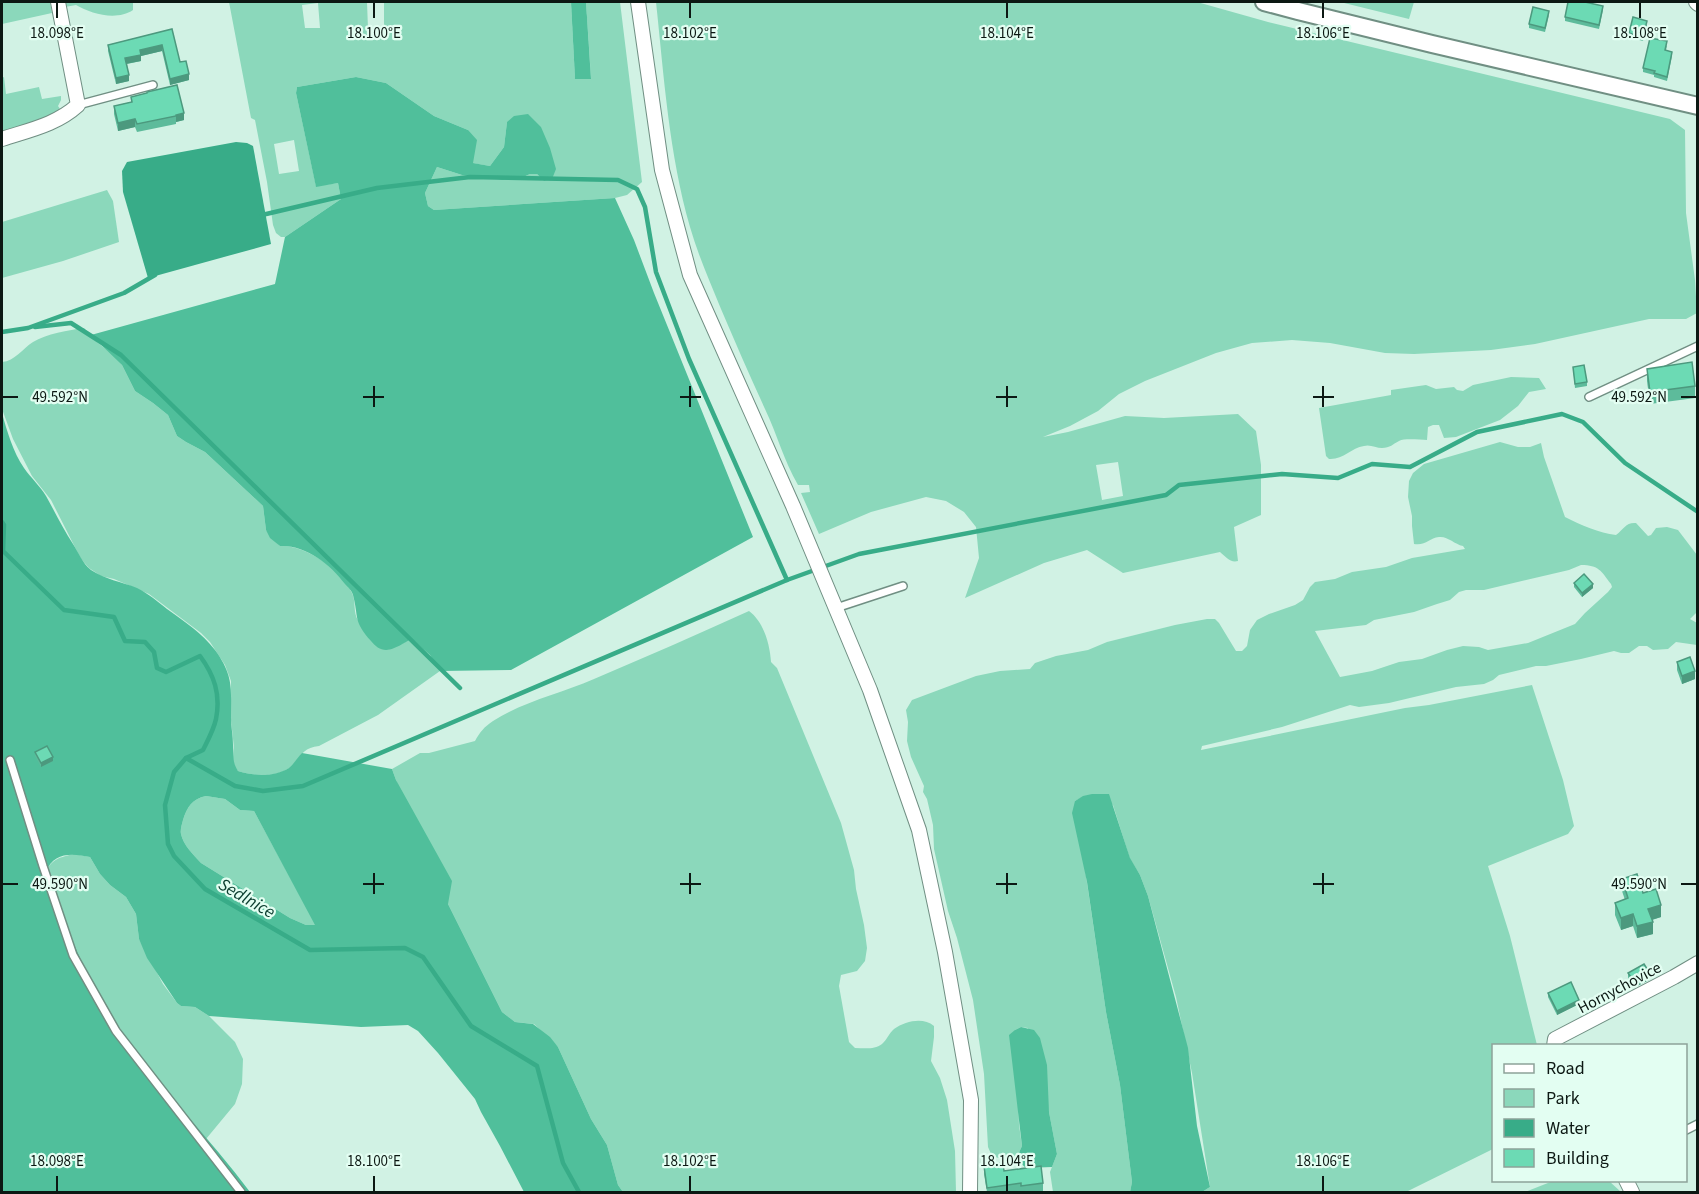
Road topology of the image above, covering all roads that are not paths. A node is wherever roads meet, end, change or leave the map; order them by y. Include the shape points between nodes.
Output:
1 (58, 2) edge
2 (638, 2) edge
3 (1264, 2) edge
4 (153, 85) dead end
5 (78, 105) junction
6 (1698, 106) edge
7 (2, 139) edge
8 (1698, 346) edge
9 (1589, 398) dead end
10 (903, 586) dead end
11 (836, 608) junction
12 (9, 760) dead end
13 (1698, 963) edge
14 (1554, 1042) edge
15 (241, 1192) edge
16 (970, 1192) edge

1 - 5 street
2 - 11 street via 662,170 690,275
3 - 6 street
4 - 5 lane
5 - 7 street via 57,121
8 - 9 lane
10 - 11 lane
11 - 16 street via 870,690 919,830 971,1100
12 - 15 lane via 73,955 116,1031
13 - 14 street, Hornychovice

